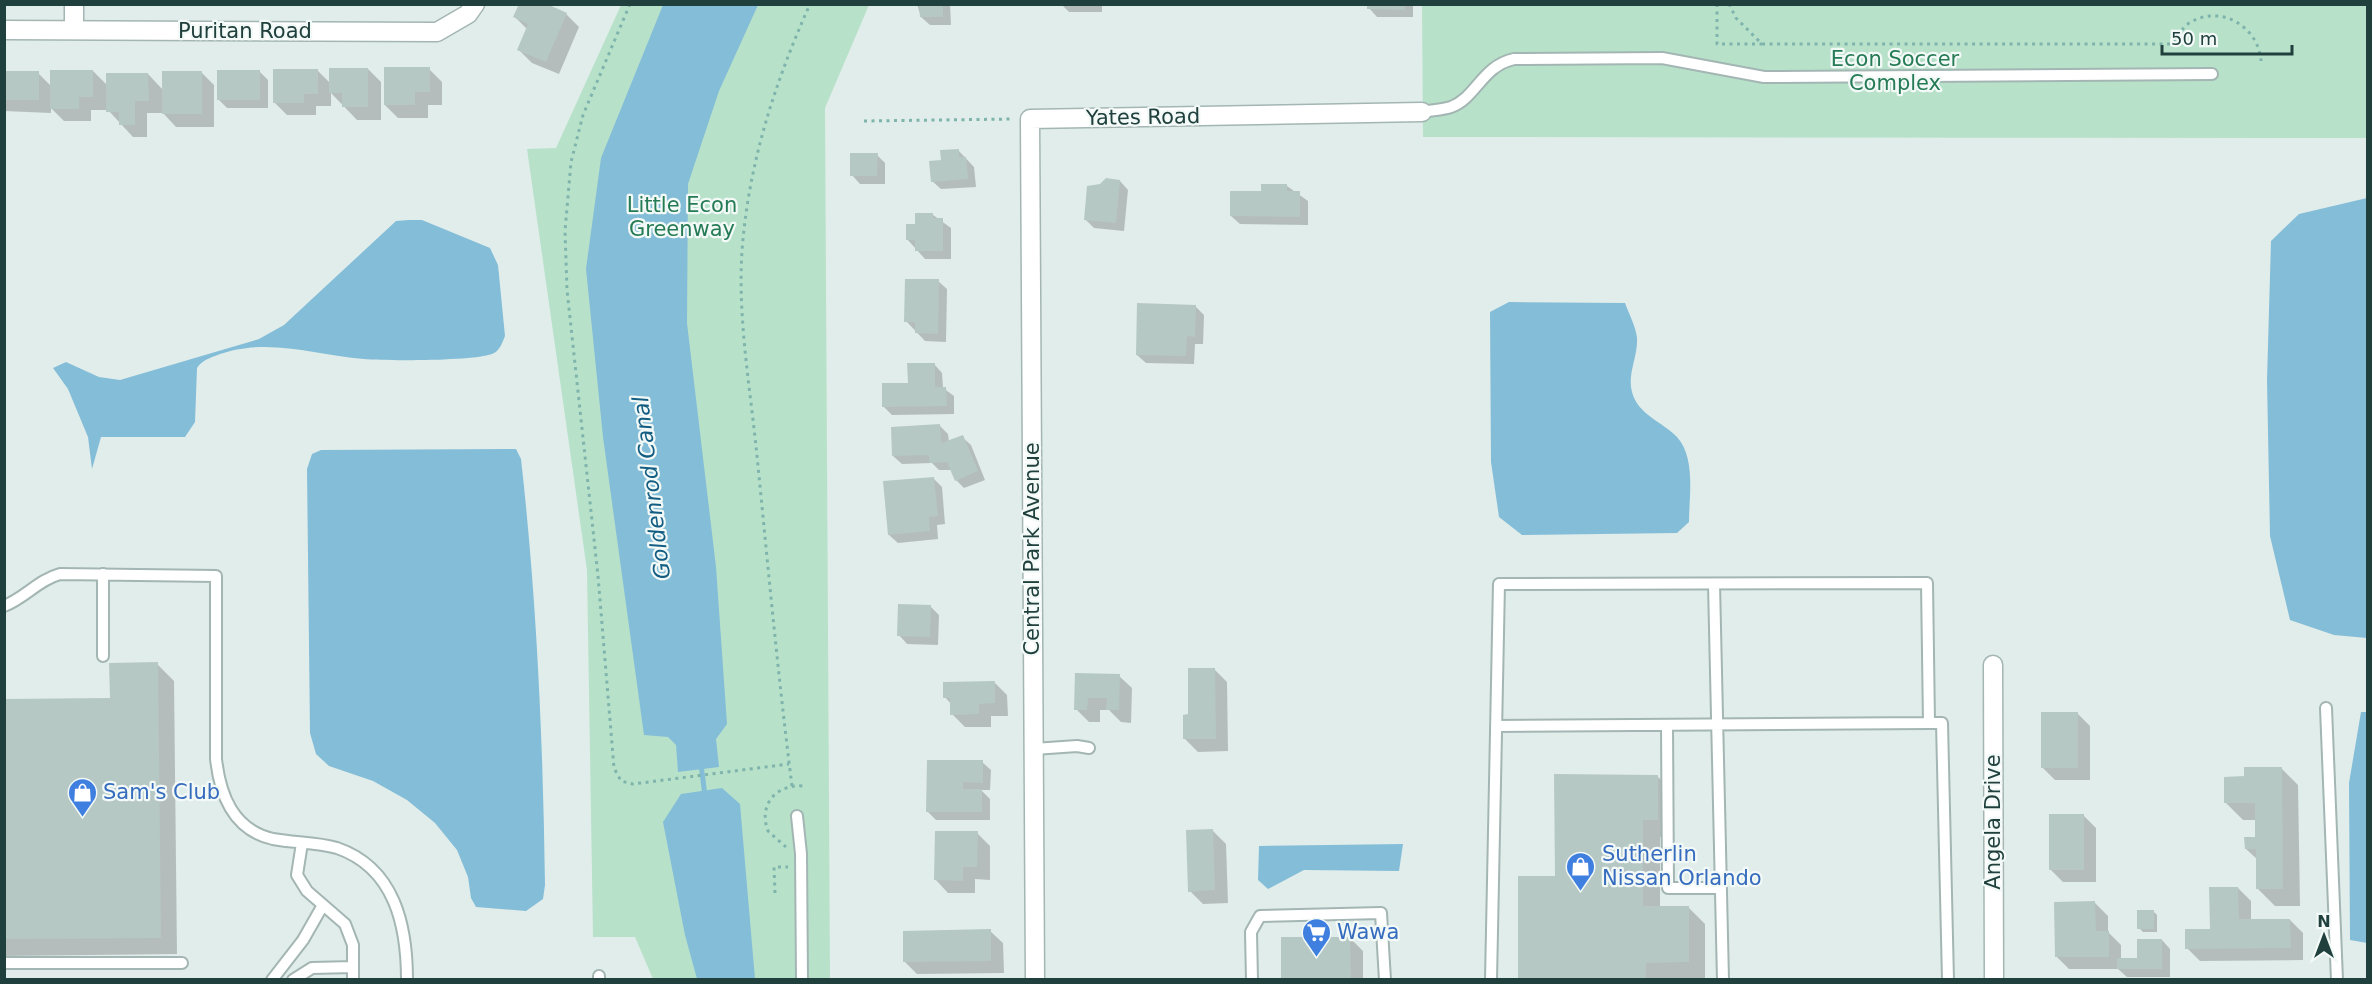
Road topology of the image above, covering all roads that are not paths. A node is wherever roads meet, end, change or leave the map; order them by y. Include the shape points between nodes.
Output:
1 (74, 4) edge
2 (475, 4) edge
3 (4, 30) edge
4 (74, 30) junction
5 (2212, 74) dead end
6 (1422, 112) joint
7 (1030, 119) joint
8 (103, 574) junction
9 (1714, 584) junction
10 (4, 606) edge
11 (103, 656) dead end
12 (1993, 665) dead end
13 (2326, 708) dead end
14 (1929, 723) junction
15 (1719, 724) junction
16 (1666, 725) junction
17 (1496, 726) junction
18 (1089, 748) dead end
19 (1034, 749) junction
20 (797, 816) dead end
21 (302, 843) junction
22 (1721, 888) junction
23 (323, 905) junction
24 (4, 963) edge
25 (182, 963) dead end
26 (353, 967) junction
27 (272, 980) edge
28 (293, 980) edge
29 (353, 980) edge
30 (407, 980) edge
31 (802, 980) edge
32 (1035, 980) edge
33 (1252, 980) edge
34 (1385, 980) edge
35 (1491, 980) edge
36 (1723, 980) edge
37 (1948, 980) edge
38 (1994, 980) edge
39 (2337, 980) edge

1 - 4 street
2 - 4 street, Puritan Road via 468,14 437,32
3 - 4 street, Puritan Road
5 - 6 lane via 1764,77 1662,58 1514,59 1498,63 1452,107
6 - 7 street, Yates Road
7 - 19 street, Central Park Avenue
8 - 10 lane via 47,577 14,603
8 - 11 lane
8 - 21 lane via 216,576 219,786 228,807 249,827 271,838
9 - 14 lane via 1927,583
9 - 15 lane
9 - 17 lane via 1499,584
12 - 38 street, Angela Drive
13 - 39 lane
14 - 15 lane
14 - 37 lane via 1942,723
15 - 16 lane
15 - 22 lane
16 - 17 lane
16 - 22 lane via 1668,888
17 - 35 lane
18 - 19 lane
19 - 32 street, Central Park Avenue
20 - 31 lane
21 - 23 lane via 297,875
21 - 30 lane via 337,849 366,865 387,887 401,915
22 - 36 lane
23 - 26 lane via 345,924 353,945
23 - 27 lane via 303,940
24 - 25 lane
26 - 28 lane via 312,968
26 - 29 lane
33 - 34 lane via 1251,932 1260,916 1381,913

